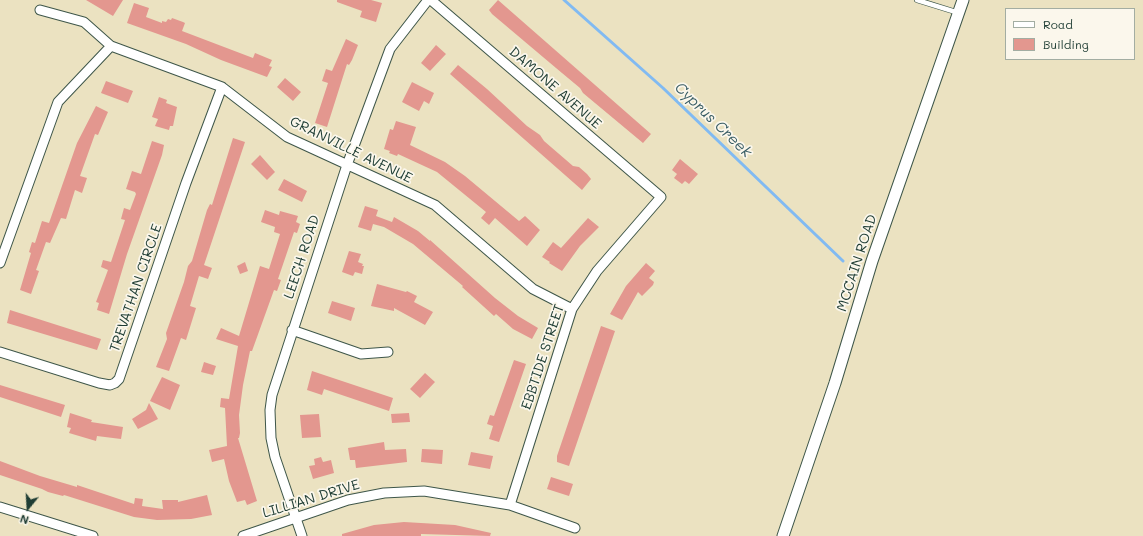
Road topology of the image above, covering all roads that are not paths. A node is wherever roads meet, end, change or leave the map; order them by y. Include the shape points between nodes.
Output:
1 (428, 0) edge
2 (431, 0) edge
3 (917, 0) edge
4 (963, 0) edge
5 (40, 10) dead end
6 (959, 13) junction
7 (112, 46) junction
8 (222, 87) junction
9 (347, 165) junction
10 (661, 196) joint
11 (0, 264) edge
12 (572, 309) junction
13 (292, 330) junction
14 (0, 352) edge
15 (388, 352) dead end
16 (510, 506) junction
17 (0, 507) edge
18 (296, 517) junction
19 (575, 528) dead end
20 (62, 531) edge
21 (93, 536) edge
22 (243, 536) edge
23 (302, 536) edge
24 (784, 536) edge

1 - 9 street, LEECH ROAD via 390,49
2 - 10 street, DAMONE AVENUE
3 - 6 lane
4 - 6 street, MCCAIN ROAD
5 - 7 street, GRANVILLE AVENUE via 84,22
6 - 24 street, MCCAIN ROAD via 872,261
7 - 8 street, GRANVILLE AVENUE
7 - 11 street via 58,102
8 - 9 street, GRANVILLE AVENUE via 287,137
8 - 14 street, TREVATHAN CIRCLE via 186,183 119,379 110,385 99,383
9 - 12 street, GRANVILLE AVENUE via 435,205 533,289
9 - 13 street, LEECH ROAD
10 - 12 street, EBBTIDE STREET via 597,271
12 - 16 street, EBBTIDE STREET
13 - 15 street via 361,354
13 - 18 street, LEECH ROAD via 275,382 270,422 275,457
16 - 18 street, LILLIAN DRIVE via 424,491 401,492 348,500
16 - 19 street, LILLIAN DRIVE
17 - 20 street
18 - 22 street, LILLIAN DRIVE
18 - 23 street, LEECH ROAD
20 - 21 street

